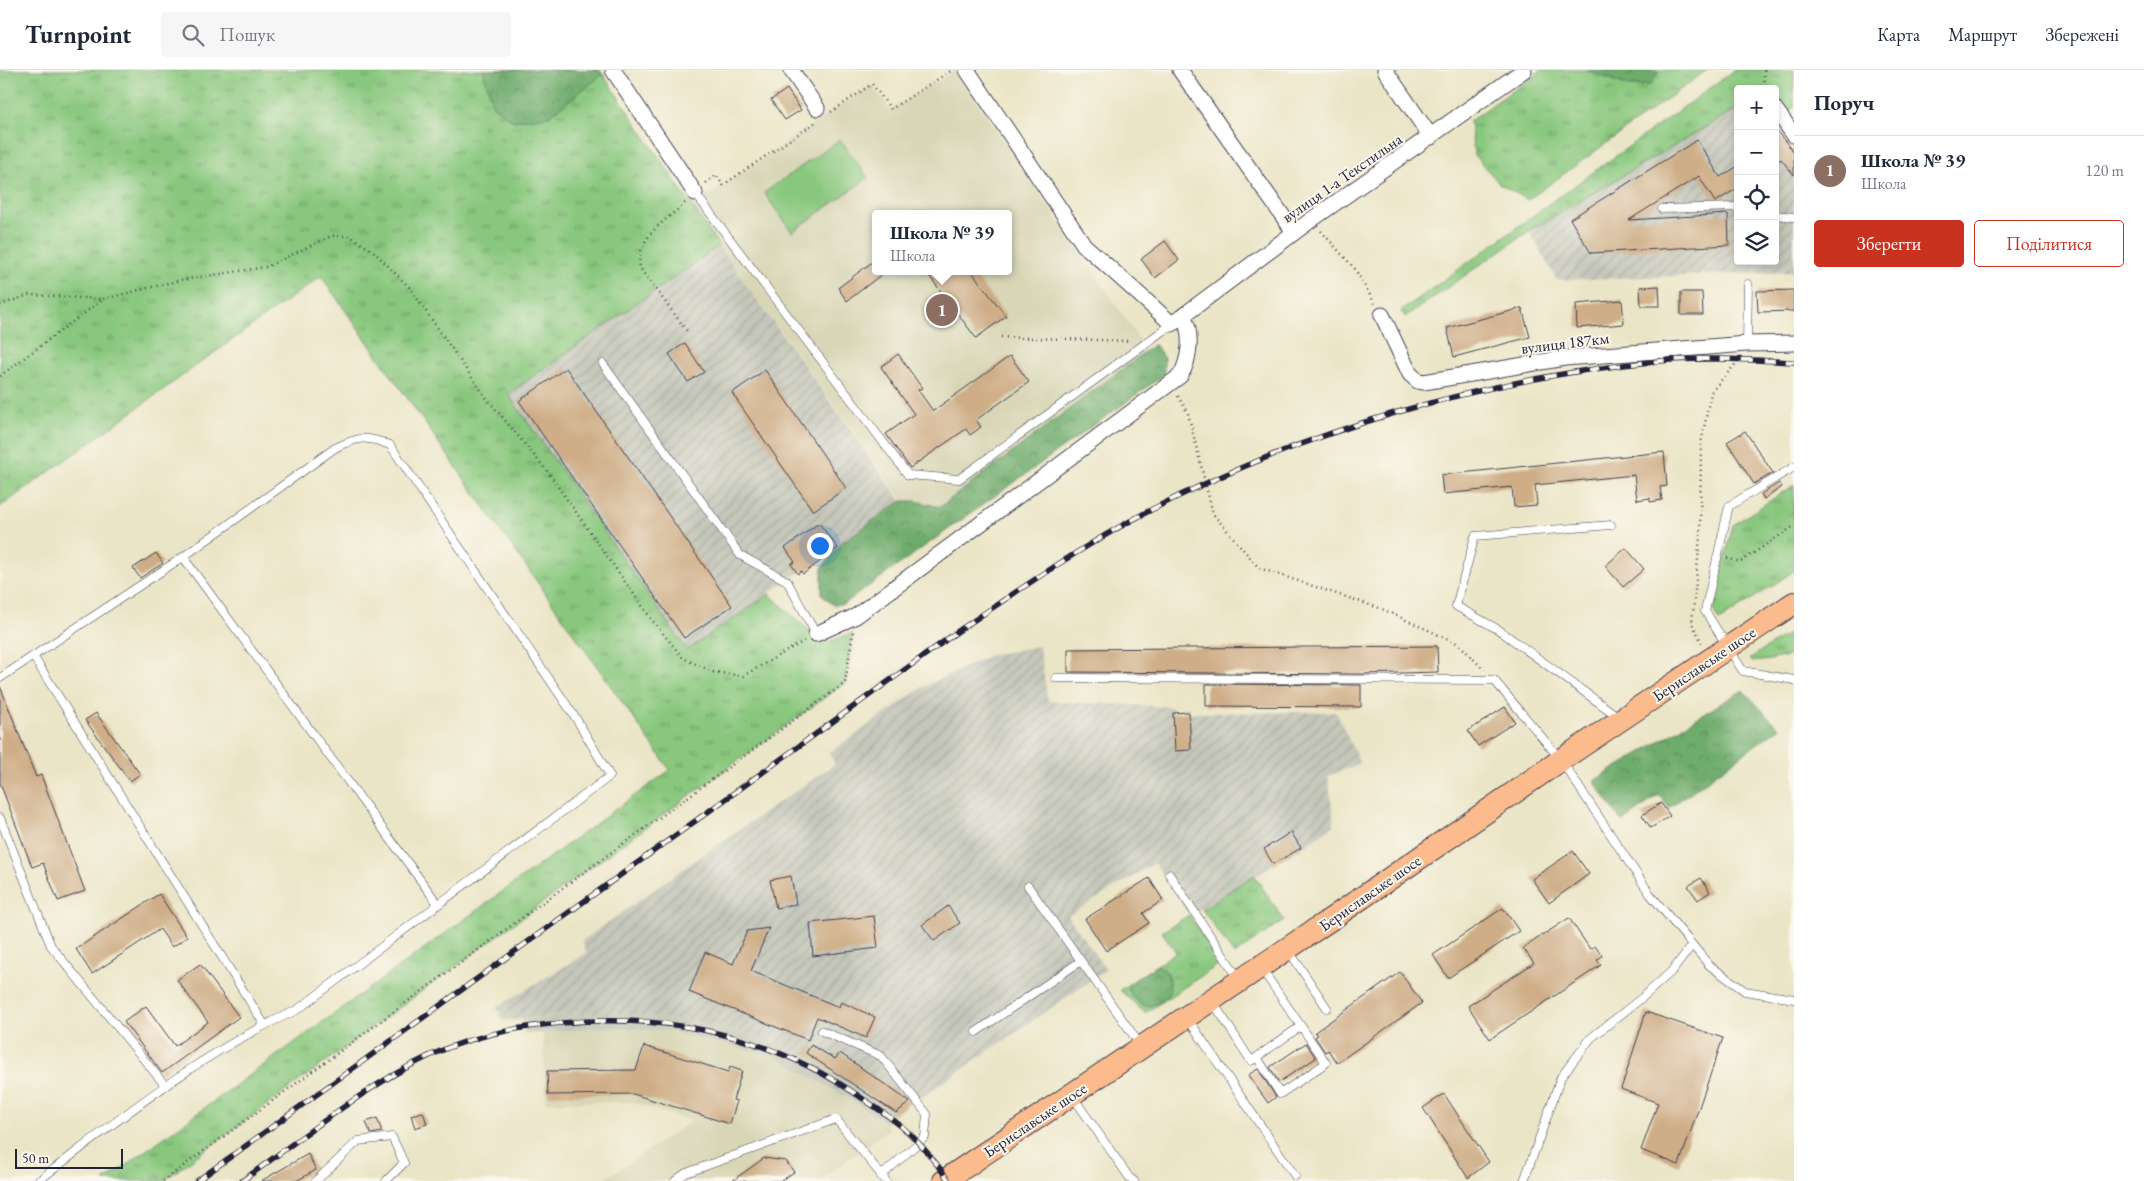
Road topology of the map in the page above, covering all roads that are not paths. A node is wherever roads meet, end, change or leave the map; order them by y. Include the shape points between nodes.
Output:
1 (613, 70) edge
2 (791, 70) edge
3 (967, 70) edge
4 (1180, 70) edge
5 (1385, 70) edge
6 (1524, 70) edge
7 (823, 113) road end
8 (1779, 114) edge
9 (1794, 135) edge
10 (1431, 137) junction
11 (695, 193) joint
12 (1734, 207) edge
13 (1662, 208) dead end
14 (1779, 216) edge
15 (1794, 217) edge
16 (1294, 232) junction
17 (1748, 284) dead end
18 (1382, 315) road end
19 (1178, 320) junction
20 (1747, 344) junction
21 (1794, 344) edge
22 (602, 364) dead end
23 (1794, 467) edge
24 (1611, 525) dead end
25 (183, 557) junction
26 (1794, 603) edge
27 (816, 634) joint
28 (1719, 654) junction
29 (33, 656) junction
30 (0, 678) edge
31 (1056, 678) dead end
32 (1794, 680) edge
33 (1621, 719) junction
34 (1561, 760) junction
35 (0, 818) edge
36 (1169, 874) dead end
37 (1028, 886) dead end
38 (438, 904) junction
39 (1692, 945) junction
40 (1288, 949) junction
41 (1081, 961) junction
42 (1260, 968) junction
43 (1240, 981) junction
44 (1794, 999) edge
45 (1212, 1000) junction
46 (1327, 1008) dead end
47 (1187, 1017) junction
48 (264, 1024) junction
49 (1301, 1026) junction
50 (822, 1031) dead end
51 (976, 1032) dead end
52 (1142, 1047) junction
53 (1257, 1057) junction
54 (164, 1084) junction
55 (1072, 1095) junction
56 (1295, 1176) dead end
57 (884, 1178) edge
58 (38, 1181) edge
59 (316, 1181) edge
60 (386, 1181) edge
61 (675, 1181) edge
62 (944, 1181) edge
63 (1134, 1181) edge
64 (1524, 1181) edge

1 - 11 street
2 - 7 street
3 - 19 street via 1084,245
4 - 16 street
5 - 10 street
6 - 10 street, вулиця 1-а Текстильна
8 - 9 street
10 - 16 street, вулиця 1-а Текстильна
11 - 19 lane via 908,475 958,479
12 - 13 lane
14 - 15 lane
16 - 19 street, вулиця 1-а Текстильна
17 - 20 lane
18 - 20 street, вулиця 187км via 1410,374 1424,382 1565,358
19 - 27 street via 1188,327 1187,362 1180,376 1171,384 856,616
20 - 21 street, вулиця 187км
22 - 27 lane via 740,555 787,581
23 - 28 lane via 1729,506 1705,611
24 - 33 lane via 1475,536 1456,606 1499,630
25 - 29 lane
25 - 38 lane
25 - 38 lane via 335,448 363,437 390,445 577,720 610,776
26 - 28 main road, Бериславське шосе
28 - 32 lane via 1743,671
28 - 33 main road, Бериславське шосе
29 - 30 lane
29 - 48 lane
31 - 34 lane via 1494,680
33 - 34 main road, Бериславське шосе
34 - 39 lane via 1650,894
34 - 40 main road, Бериславське шосе
35 - 54 lane via 51,946
36 - 43 lane
37 - 41 lane
38 - 48 lane via 297,1010
39 - 44 lane via 1709,965 1745,991
39 - 64 lane via 1673,970 1591,1038 1561,1077
40 - 42 main road, Бериславське шосе
40 - 46 lane
41 - 51 lane
41 - 52 lane
42 - 43 main road, Бериславське шосе
42 - 49 lane
43 - 45 main road, Бериславське шосе
45 - 47 main road, Бериславське шосе
45 - 53 lane via 1251,1061
47 - 52 main road, Бериславське шосе
47 - 56 lane
48 - 54 lane
49 - 53 lane
49 - 53 lane via 1326,1063 1280,1094
50 - 57 lane via 881,1056 927,1114 925,1137
52 - 55 main road, Бериславське шосе
54 - 58 lane
55 - 62 main road, Бериславське шосе
55 - 63 lane
57 - 61 lane via 836,1119 686,1173
59 - 60 lane via 358,1141 392,1137 404,1164

